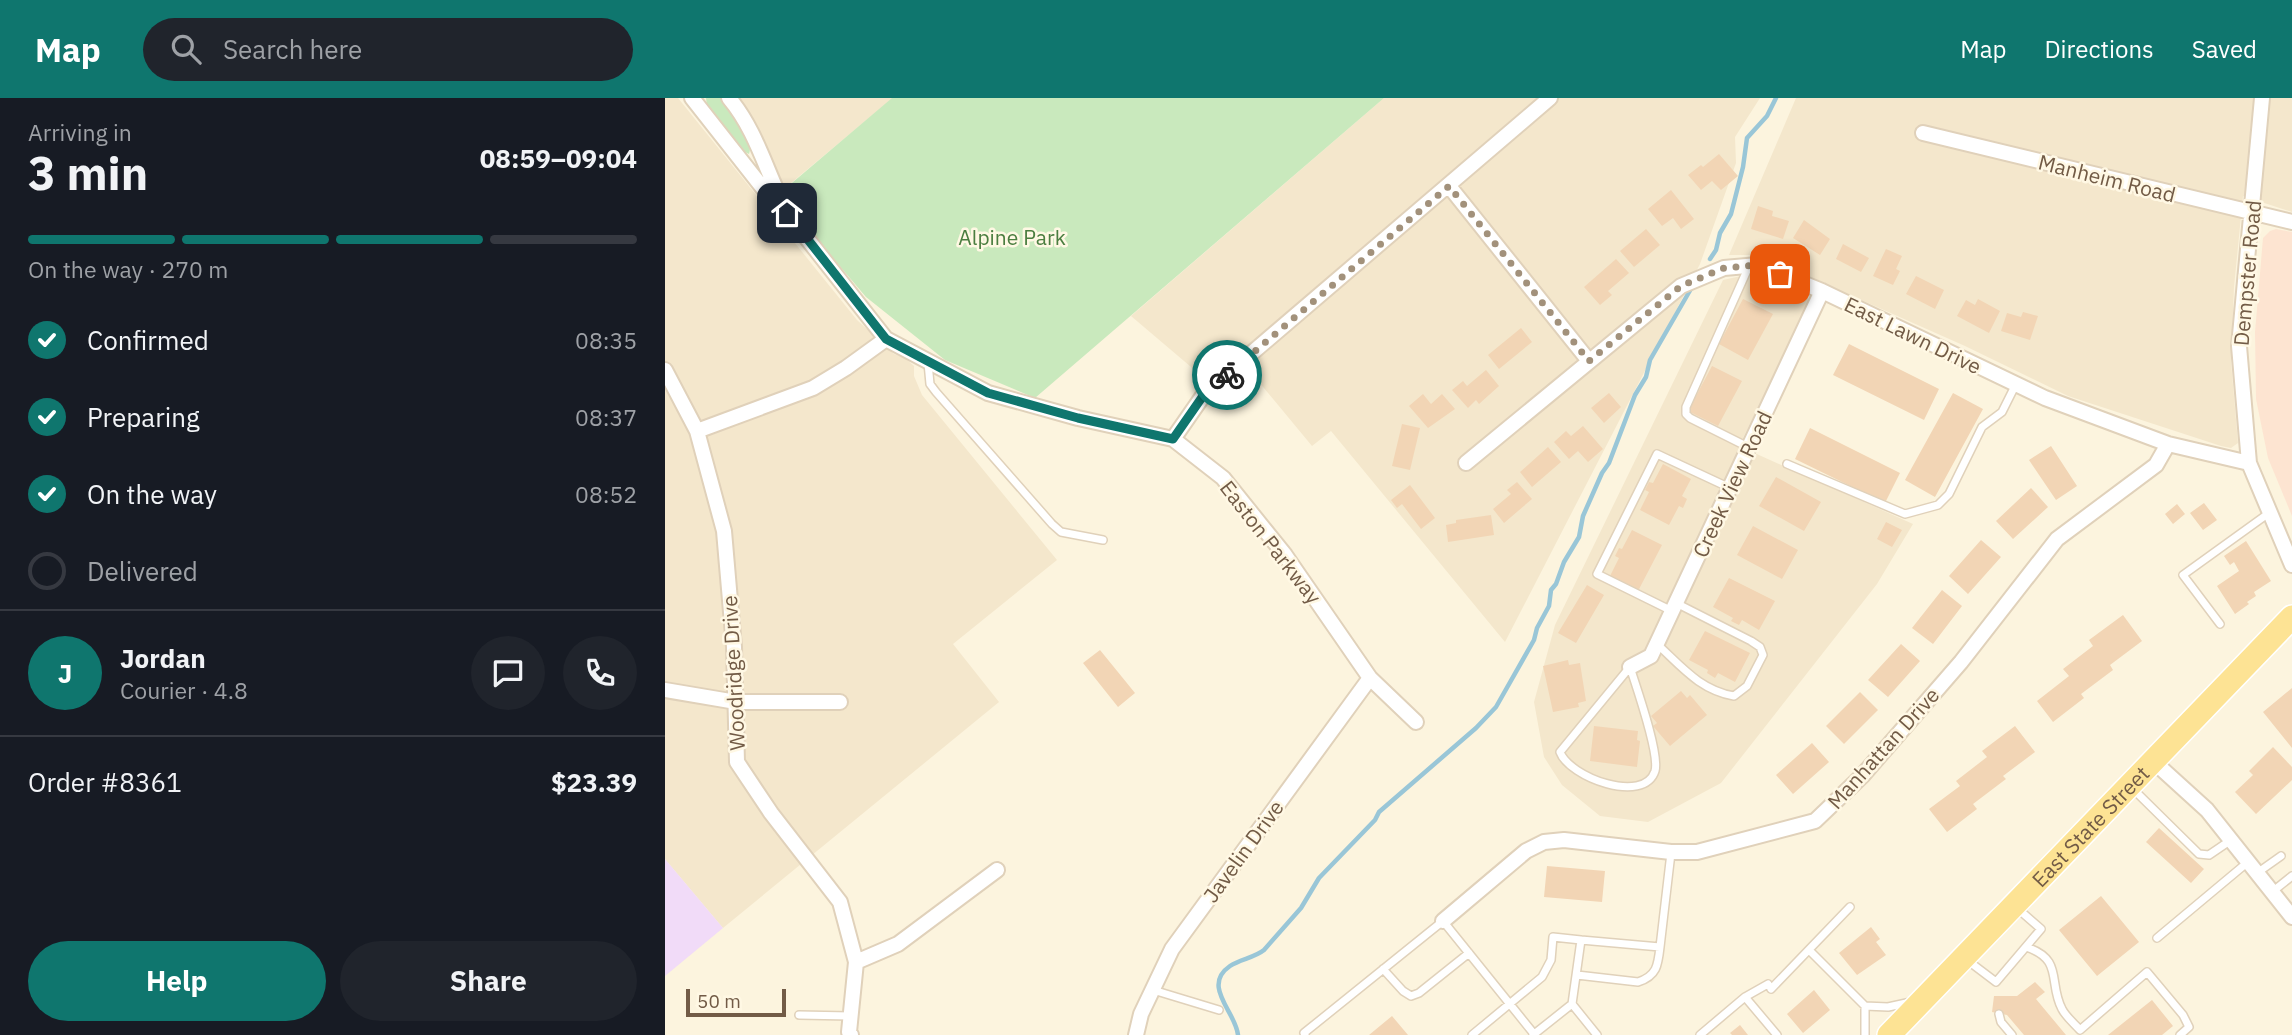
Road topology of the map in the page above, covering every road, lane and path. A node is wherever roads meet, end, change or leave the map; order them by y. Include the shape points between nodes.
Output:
1 (692, 98) edge
2 (729, 98) edge
3 (1550, 98) edge
4 (2262, 98) edge
5 (1923, 134) dead end
6 (1449, 186) junction
7 (787, 213) junction
8 (2253, 213) junction
9 (2292, 222) edge
10 (1749, 266) junction
11 (1822, 291) junction
12 (886, 339) junction
13 (927, 361) junction
14 (1589, 361) junction
15 (665, 370) edge
16 (2016, 384) junction
17 (697, 431) junction
18 (1173, 439) junction
19 (2168, 444) junction
20 (1749, 448) junction
21 (1466, 463) dead end
22 (2249, 463) junction
23 (1787, 464) dead end
24 (1730, 488) junction
25 (2270, 513) junction
26 (1103, 540) dead end
27 (2292, 565) edge
28 (1674, 607) junction
29 (2292, 617) edge
30 (2220, 624) dead end
31 (1657, 644) junction
32 (1630, 667) junction
33 (1370, 678) junction
34 (665, 690) edge
35 (736, 702) junction
36 (840, 702) dead end
37 (1416, 722) dead end
38 (2153, 760) junction
39 (2129, 785) junction
40 (2231, 840) junction
41 (1671, 852) junction
42 (2281, 856) dead end
43 (2252, 867) junction
44 (997, 870) dead end
45 (2292, 876) edge
46 (2272, 892) junction
47 (2014, 905) junction
48 (1850, 907) dead end
49 (2292, 917) edge
50 (1443, 921) junction
51 (2157, 938) dead end
52 (1581, 940) junction
53 (1660, 947) junction
54 (2026, 947) junction
55 (1809, 950) junction
56 (1469, 953) junction
57 (1964, 957) junction
58 (856, 962) junction
59 (1383, 969) junction
60 (1577, 975) junction
61 (1152, 990) junction
62 (1745, 997) junction
63 (1923, 1000) junction
64 (1510, 1004) junction
65 (1572, 1004) junction
66 (1865, 1006) junction
67 (1219, 1010) dead end
68 (1999, 1014) dead end
69 (799, 1015) dead end
70 (851, 1016) junction
71 (851, 1035) edge
72 (1136, 1035) edge
73 (1305, 1035) edge
74 (1472, 1035) edge
75 (1533, 1035) edge
76 (1597, 1035) edge
77 (1700, 1035) edge
78 (1777, 1035) edge
79 (1865, 1035) edge
80 (1889, 1035) edge
81 (2012, 1035) edge
82 (2180, 1035) edge

1 - 7 street, Easton Parkway
2 - 7 street, Easton Parkway via 744,116
3 - 6 street
4 - 8 street, Dempster Road
5 - 8 street, Manheim Road
6 - 14 street
6 - 18 street via 1205,393
7 - 12 street, Easton Parkway
8 - 9 street, Manheim Road
8 - 22 street, Dempster Road via 2239,346
10 - 11 street, East Lawn Drive via 1758,265
10 - 14 street, East Lawn Drive via 1724,268 1681,286
10 - 20 lane via 1686,414
11 - 16 street, East Lawn Drive
11 - 20 street, Creek View Road
12 - 13 street, Easton Parkway
12 - 17 street via 813,388
13 - 18 street, Easton Parkway via 988,393
13 - 26 lane via 930,384 936,392 1052,524 1061,533
14 - 21 street, East Lawn Drive
15 - 17 street, Woodridge Drive
16 - 19 street, East Lawn Drive
16 - 23 lane via 2002,412 1982,427 1949,494 1922,512 1905,514
17 - 35 street, Woodridge Drive via 724,531
18 - 33 street, Easton Parkway via 1223,478 1285,555
19 - 22 street, East Lawn Drive
19 - 41 street, Manhattan Drive via 2155,464 2057,539 1961,662 1862,776 1815,821 1697,852
20 - 24 street, Creek View Road
22 - 25 street, Dempster Road
24 - 28 street, Creek View Road
24 - 28 lane via 1657,454 1597,574
25 - 27 street, Dempster Road
25 - 30 lane via 2183,575
28 - 31 street, Creek View Road
28 - 31 lane via 1751,640 1763,655 1747,686 1734,696 1716,693 1698,682
29 - 38 main road, East State Street
31 - 32 street, Creek View Road via 1651,656
32 - 32 lane via 1655,769 1644,783 1614,786 1585,775 1560,752
33 - 37 street, Easton Parkway
33 - 61 street, Javelin Drive via 1172,948
34 - 35 street
35 - 36 street
35 - 58 street, Woodridge Drive via 737,762 841,902
38 - 39 main road, East State Street
38 - 40 street via 2207,810
39 - 40 lane via 2199,854 2209,855
39 - 47 main road, East State Street
40 - 43 street
41 - 50 street, Manhattan Drive via 1564,840 1544,842 1526,851
41 - 53 lane
42 - 43 lane
43 - 46 street
43 - 51 lane
44 - 58 street via 898,944
45 - 46 lane
46 - 49 street
47 - 54 lane via 2041,929
47 - 57 main road, East State Street
48 - 55 lane
50 - 56 lane
50 - 59 lane
52 - 53 lane
52 - 60 lane
52 - 64 lane via 1553,937 1548,969
53 - 60 lane via 1657,969 1647,979 1638,982
54 - 57 lane via 1996,982
54 - 82 lane via 2038,951 2053,969 2062,1009 2080,1030 2147,972 2183,1015 2189,1027
55 - 62 lane via 1769,986
55 - 66 lane
56 - 59 lane via 1411,996
56 - 64 lane
57 - 63 main road, East State Street
58 - 70 street, Woodridge Drive
59 - 73 lane
60 - 65 lane
61 - 67 lane
61 - 72 street, Javelin Drive
62 - 77 lane
62 - 78 lane
63 - 66 lane
63 - 80 main road, East State Street
64 - 74 lane
64 - 75 lane
65 - 75 lane
65 - 76 lane
66 - 79 lane
68 - 81 lane
69 - 70 lane
70 - 71 street, Woodridge Drive

